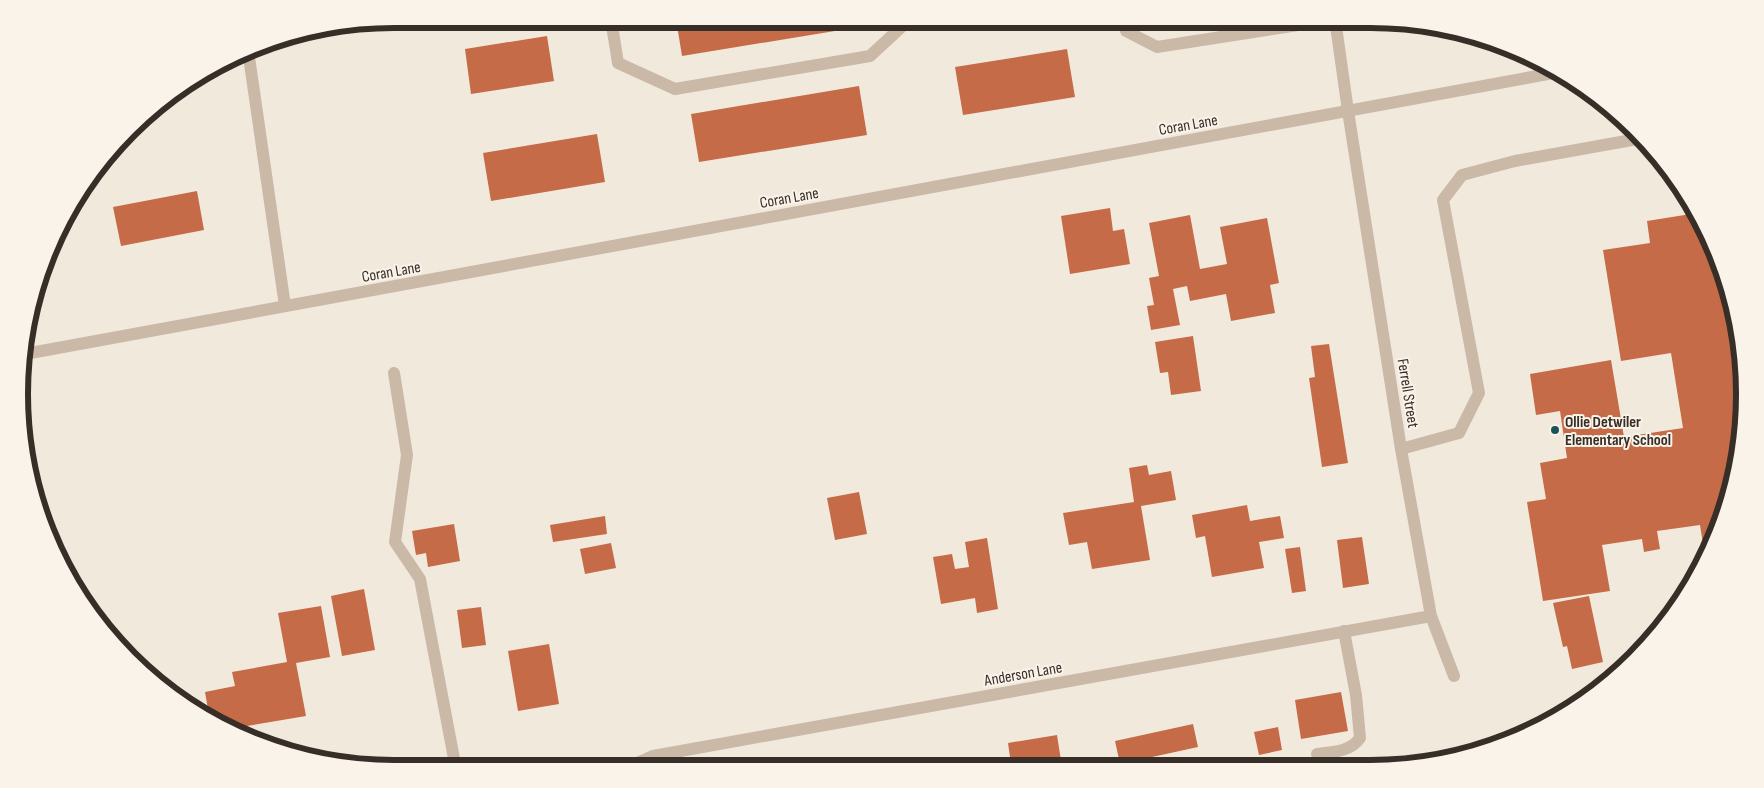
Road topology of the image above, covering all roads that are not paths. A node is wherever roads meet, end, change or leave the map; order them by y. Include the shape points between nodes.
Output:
1 (612, 28) edge
2 (900, 28) edge
3 (1126, 28) edge
4 (1278, 28) edge
5 (1337, 28) edge
6 (249, 57) edge
7 (1548, 74) edge
8 (1348, 112) junction
9 (1634, 140) edge
10 (285, 306) junction
11 (30, 353) edge
12 (394, 373) dead end
13 (1401, 449) junction
14 (1431, 616) junction
15 (1344, 631) junction
16 (1454, 676) dead end
17 (1318, 754) dead end
18 (454, 760) edge
19 (643, 760) edge

1 - 2 street via 618,63 675,89 870,56
3 - 4 street via 1157,47
5 - 8 street, Ferrell Street
6 - 10 street
7 - 8 street, Coran Lane
8 - 10 street, Coran Lane
8 - 13 street, Ferrell Street
9 - 13 street via 1515,161 1462,175 1443,200 1479,393 1459,433
10 - 11 street, Coran Lane
12 - 18 street via 406,455 395,542 420,579
13 - 14 street, Ferrell Street
14 - 15 street, Anderson Lane
14 - 16 street, Ferrell Street
15 - 17 street via 1360,738 1347,750
15 - 19 street, Anderson Lane

